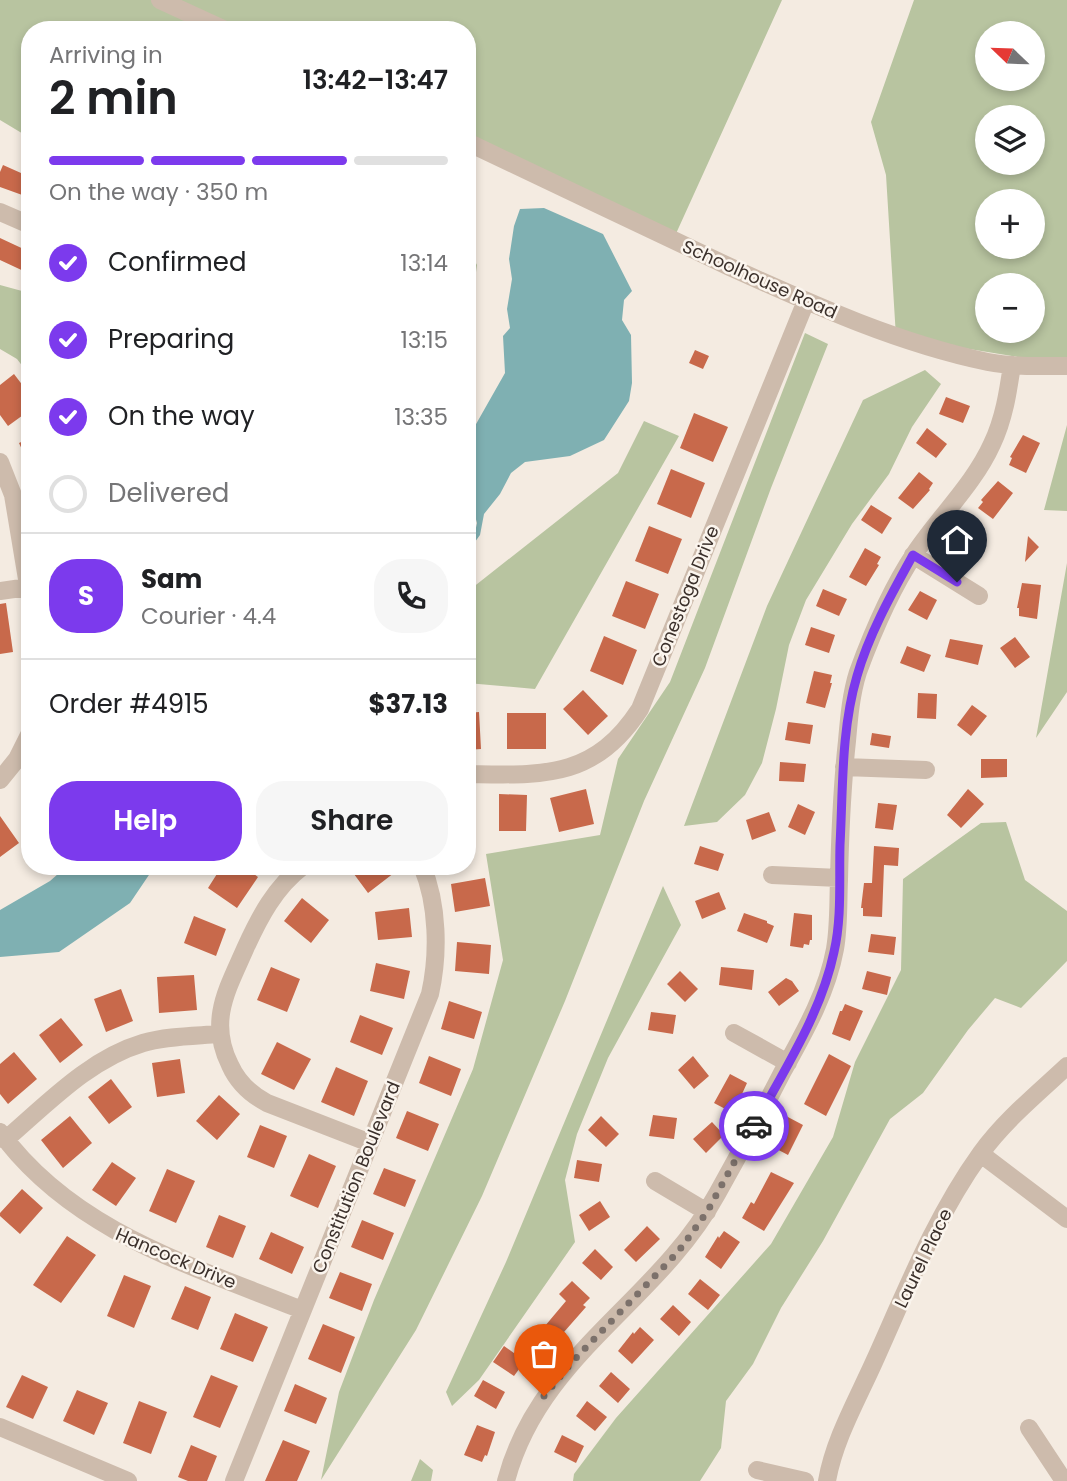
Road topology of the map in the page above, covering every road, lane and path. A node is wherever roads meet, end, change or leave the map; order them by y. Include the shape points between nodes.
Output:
1 (160, 0) edge
2 (206, 21) edge
3 (476, 146) edge
4 (0, 212) edge
5 (21, 221) edge
6 (806, 301) junction
7 (1012, 365) junction
8 (1067, 366) edge
9 (0, 462) edge
10 (21, 544) edge
11 (913, 555) junction
12 (0, 591) edge
13 (21, 592) edge
14 (979, 596) dead end
15 (21, 751) edge
16 (844, 768) junction
17 (926, 770) dead end
18 (476, 774) edge
19 (0, 780) edge
20 (294, 875) edge
21 (426, 875) edge
22 (772, 876) dead end
23 (839, 878) junction
24 (734, 1033) dead end
25 (219, 1034) junction
26 (788, 1063) junction
27 (1067, 1066) edge
28 (3, 1136) edge
29 (370, 1143) junction
30 (981, 1154) junction
31 (655, 1181) dead end
32 (707, 1212) junction
33 (1067, 1219) edge
34 (302, 1310) junction
35 (0, 1427) edge
36 (1029, 1428) dead end
37 (757, 1470) dead end
38 (128, 1481) edge
39 (233, 1481) edge
40 (506, 1481) edge
41 (805, 1481) edge
42 (827, 1481) edge
43 (1064, 1481) edge

1 - 2 street
3 - 6 street, Schoolhouse Road
4 - 5 street
6 - 7 street, Schoolhouse Road via 909,342
6 - 18 street, Conestoga Drive via 631,723 596,754 563,770
7 - 8 street, Schoolhouse Road
7 - 11 street via 1006,405 992,446
9 - 10 street via 13,495
11 - 14 street
11 - 16 street via 891,594 857,676
12 - 13 street
15 - 19 street
16 - 17 street
16 - 23 street
20 - 25 street via 259,918 224,999
21 - 29 street, Constitution Boulevard via 433,915 434,975
22 - 23 street
23 - 26 street via 835,951 812,1017
24 - 26 street
25 - 28 street via 145,1042 122,1051 100,1062
25 - 29 street via 232,1070 252,1095
26 - 32 street
27 - 30 street, Laurel Place via 1003,1126
28 - 34 street, Hancock Drive via 51,1188 105,1226
29 - 34 street, Constitution Boulevard
30 - 33 street
30 - 42 street, Laurel Place via 923,1254 844,1429
31 - 32 street
32 - 40 street via 678,1252 544,1396 526,1426
34 - 39 street, Constitution Boulevard
35 - 38 street
36 - 43 street
37 - 41 street

